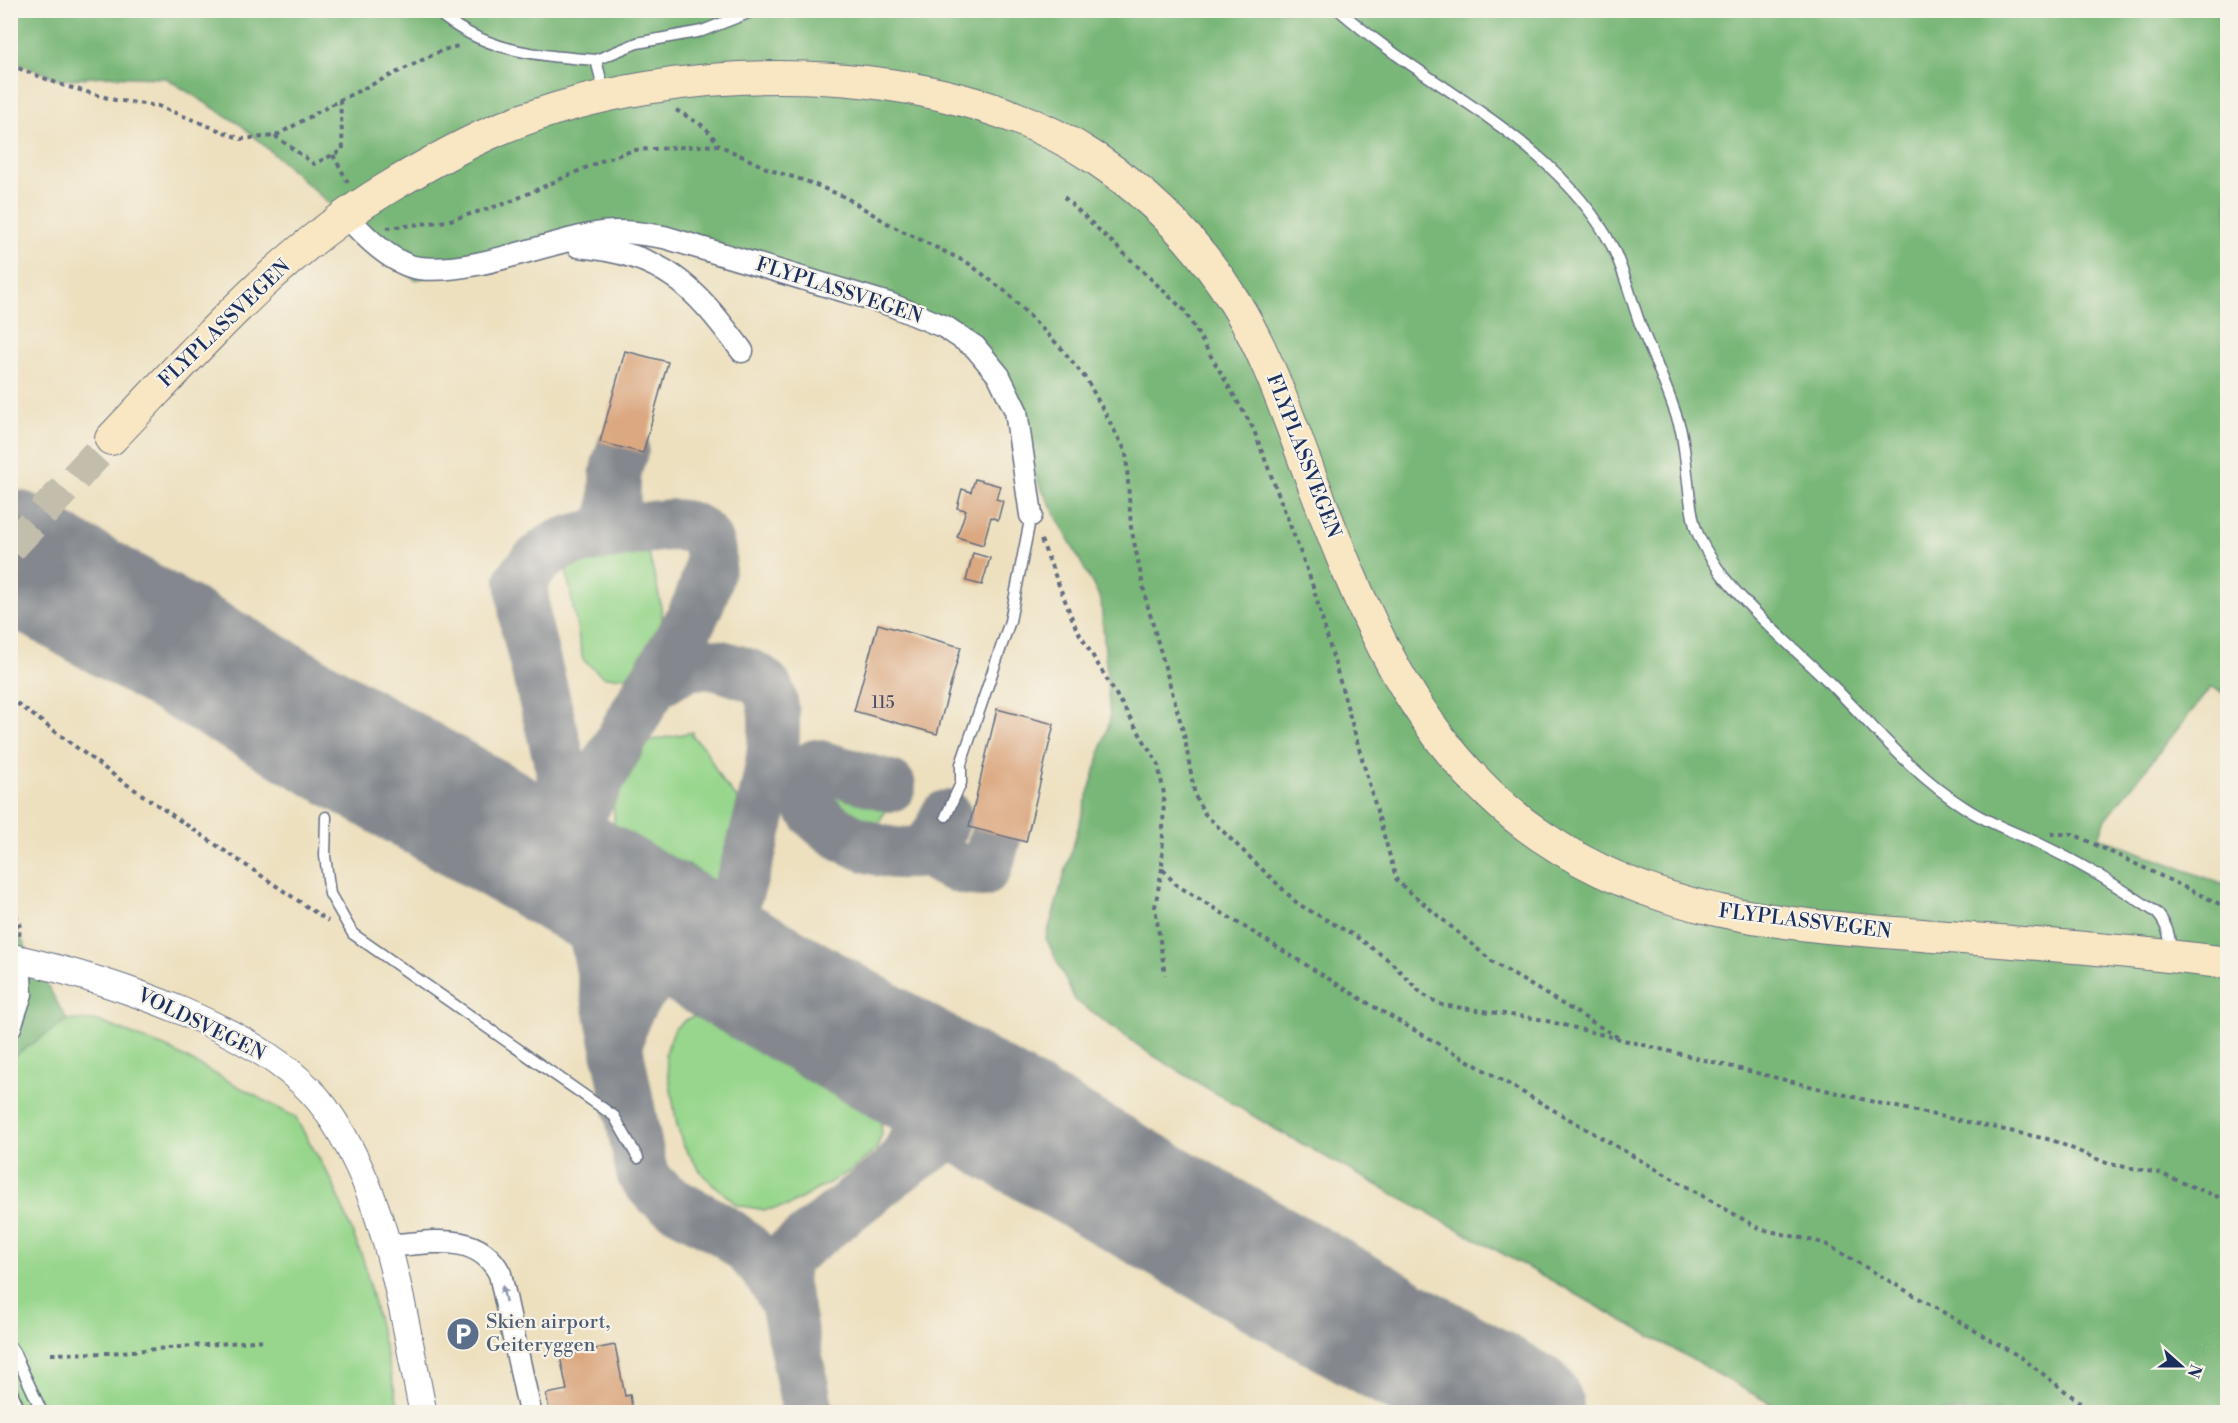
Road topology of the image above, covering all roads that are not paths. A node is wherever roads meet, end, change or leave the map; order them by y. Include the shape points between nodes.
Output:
1 (435, 10) edge
2 (756, 10) edge
3 (1339, 10) edge
4 (596, 60) junction
5 (605, 95) junction
6 (356, 218) junction
7 (556, 243) junction
8 (742, 351) dead end
9 (111, 439) tunnel mouth
10 (1031, 515) joint
11 (953, 756) dead end
12 (961, 766) junction
13 (946, 816) dead end
14 (326, 817) dead end
15 (2171, 956) junction
16 (15, 958) edge
17 (2228, 963) edge
18 (10, 1027) edge
19 (638, 1158) dead end
20 (388, 1246) junction
21 (13, 1350) edge
22 (10, 1377) edge
23 (10, 1388) edge
24 (21, 1413) edge
25 (42, 1413) edge
26 (423, 1413) edge
27 (530, 1413) edge

1 - 4 lane via 455,28 481,41 514,50
2 - 4 lane via 702,31 637,43
3 - 15 lane via 1390,52 1497,124 1556,174 1592,216 1613,248 1672,399 1689,470 1696,528 1721,573 1741,597 1913,770 1971,812 2084,866 2157,913 2166,923
4 - 5 lane
5 - 6 main road, FLYPLASSVEGEN via 506,126 429,164
5 - 15 main road, FLYPLASSVEGEN via 700,79 747,76 888,85 968,102 1019,120 1091,155 1132,185 1170,219 1217,273 1256,338 1359,597 1380,644 1424,718 1485,791 1522,823 1575,857 1640,889 1738,916
6 - 7 street, FLYPLASSVEGEN via 384,252 417,268 456,268
6 - 9 main road, FLYPLASSVEGEN via 268,278
7 - 8 street, FLYPLASSVEGEN via 608,249 654,263 676,276 709,307
7 - 10 street, FLYPLASSVEGEN via 593,234 628,232 664,237 889,304 945,327 975,347 999,376 1016,411
10 - 12 lane via 1010,621
11 - 12 lane
12 - 13 lane via 961,783
14 - 19 lane via 325,856 330,894 353,934 605,1109 621,1126
15 - 17 main road, FLYPLASSVEGEN
16 - 18 street via 21,994
16 - 20 street, VOLDSVEGEN via 128,990 180,1011 281,1065 324,1106 343,1136
20 - 26 street, VOLDSVEGEN
27 -> 20 street via 500,1274 492,1259 465,1244
21 - 22 lane
21 - 25 lane
23 - 24 lane

